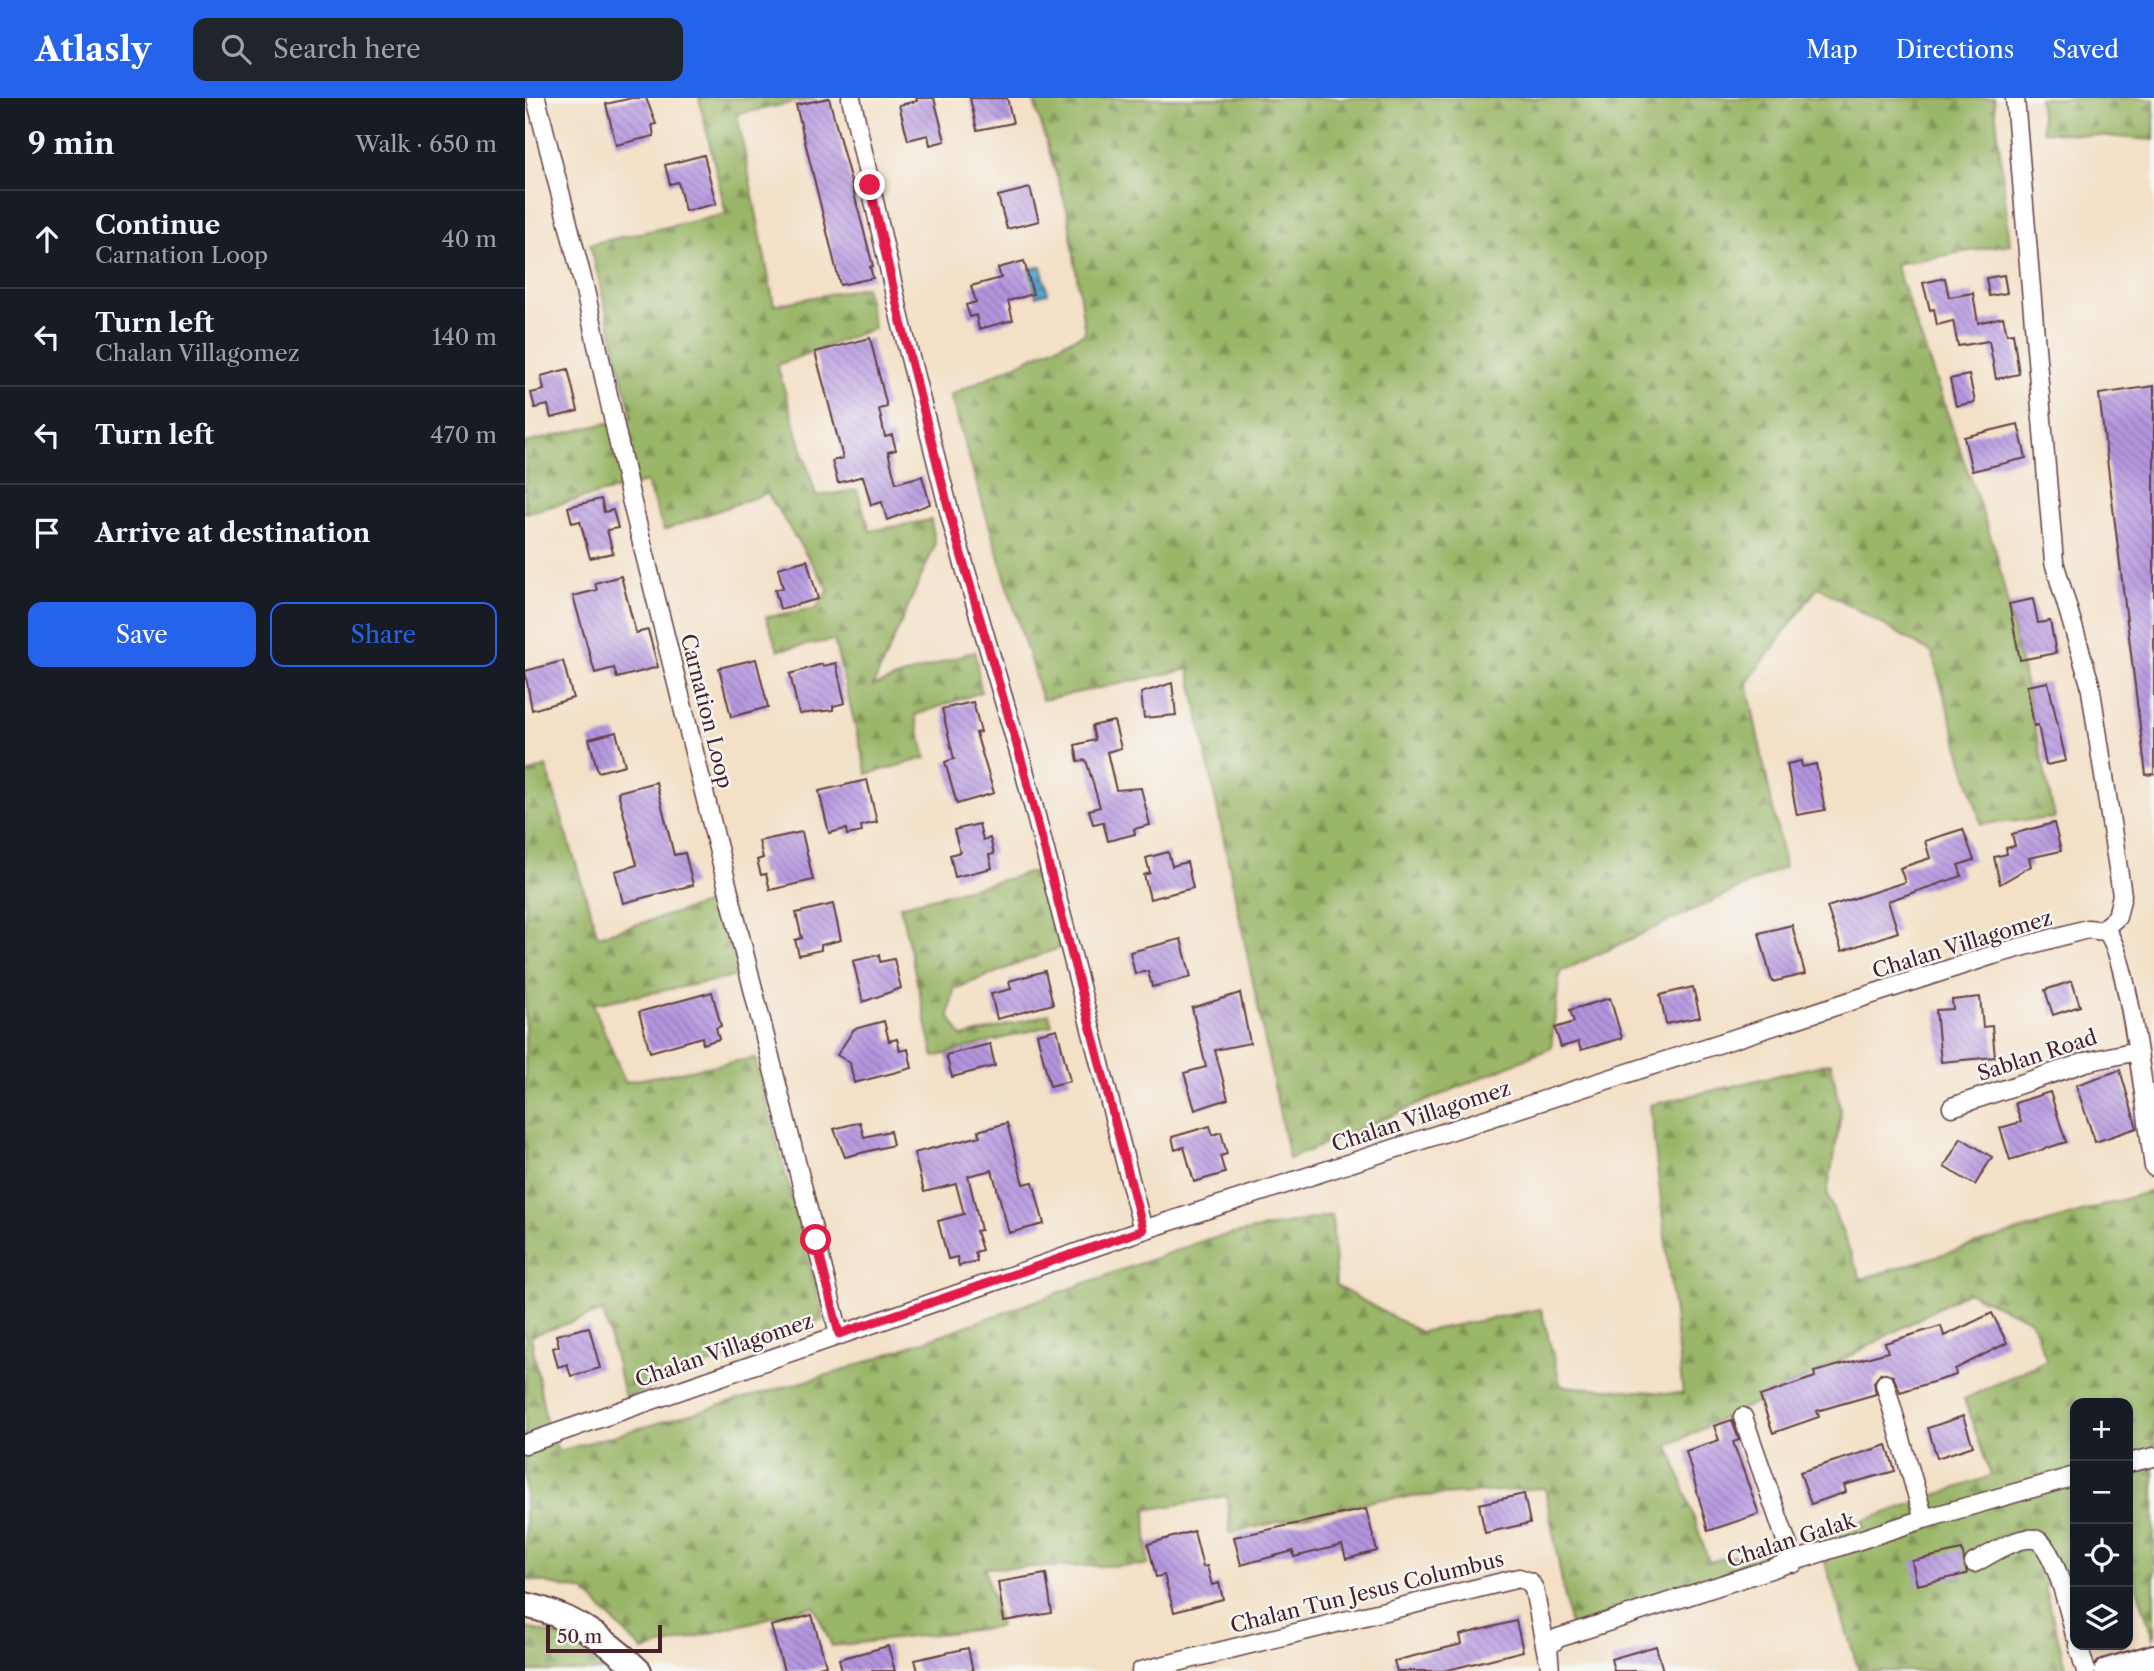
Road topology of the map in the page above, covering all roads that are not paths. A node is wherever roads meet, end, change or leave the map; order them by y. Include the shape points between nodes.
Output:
1 (536, 98) edge
2 (851, 98) edge
3 (2014, 98) edge
4 (2103, 929) junction
5 (2137, 1051) junction
6 (1952, 1107) dead end
7 (2154, 1167) edge
8 (1143, 1230) junction
9 (839, 1334) junction
10 (1885, 1384) dead end
11 (1743, 1417) dead end
12 (525, 1444) edge
13 (2154, 1457) edge
14 (2133, 1462) edge
15 (2070, 1477) edge
16 (1924, 1519) junction
17 (1794, 1563) junction
18 (1974, 1563) dead end
19 (525, 1605) edge
20 (2070, 1618) edge
21 (2080, 1650) edge
22 (2154, 1657) edge
23 (1549, 1663) edge
24 (639, 1671) edge
25 (1140, 1671) edge
26 (2086, 1671) edge
27 (2107, 1671) edge

1 - 9 street, Carnation Loop
2 - 8 street via 947,506 1023,766
3 - 4 street via 2054,562 2090,684 2122,895 2117,918
4 - 5 street via 2116,947
4 - 8 street, Chalan Villagomez via 2087,929 1993,955
5 - 6 street, Sablan Road via 2086,1062
5 - 7 street
8 - 9 street, Chalan Villagomez
9 - 12 street, Chalan Villagomez
10 - 16 street
11 - 17 street
13 - 14 street
15 - 16 street, Chalan Galak
16 - 17 street, Chalan Galak
17 - 23 street, Chalan Galak via 1558,1638 1550,1644
18 - 20 street via 2022,1541 2044,1543
19 - 24 main road via 592,1633
21 - 26 street
22 - 27 main road
23 - 25 street, Chalan Tun Jesus Columbus via 1534,1589 1519,1578

